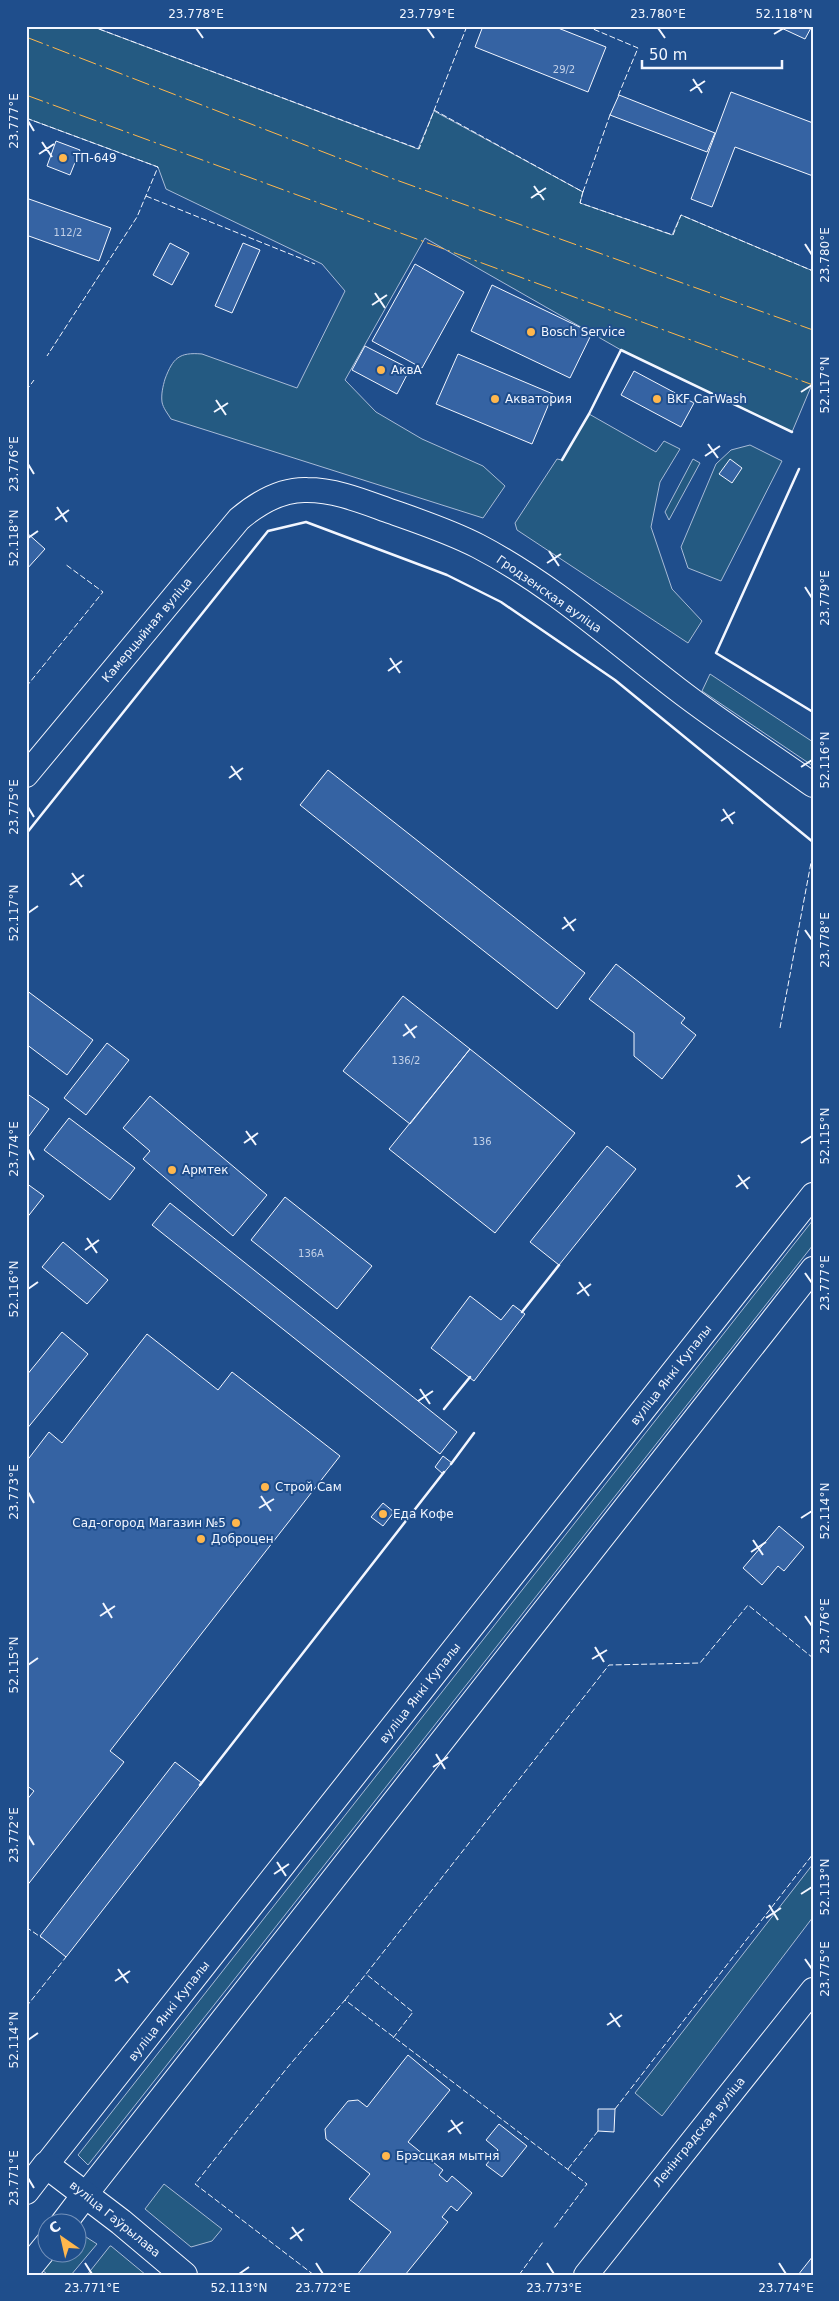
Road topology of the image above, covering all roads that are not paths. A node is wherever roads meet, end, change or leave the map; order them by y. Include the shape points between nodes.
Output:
1 (276, 495) joint
2 (791, 769) junction
3 (26, 774) edge
4 (813, 780) edge
5 (813, 785) edge
6 (813, 1194) edge
7 (813, 1269) edge
8 (813, 1990) edge
9 (46, 2164) junction
10 (26, 2191) edge
11 (85, 2195) junction
12 (71, 2214) edge
13 (38, 2256) edge
14 (26, 2271) edge
15 (184, 2275) edge
16 (586, 2275) edge

1 - 2 main road, Гродзенская вуліца via 306,490 342,496 415,520 480,547 573,608 679,690
1 - 3 main road, Камерцыйная вуліца via 240,519
2 - 4 main road, Гродзенская вуліца
2 - 5 main road, Гродзенская вуліца
6 - 9 main road, вуліца Янкі Купалы
7 - 11 main road
8 - 16 main road, Ленінградская вуліца
9 - 10 main road, вуліца Янкі Купалы
9 - 11 main road, вуліца Гаўрылава
11 - 12 main road
11 - 15 main road, вуліца Гаўрылава
13 - 14 main road

